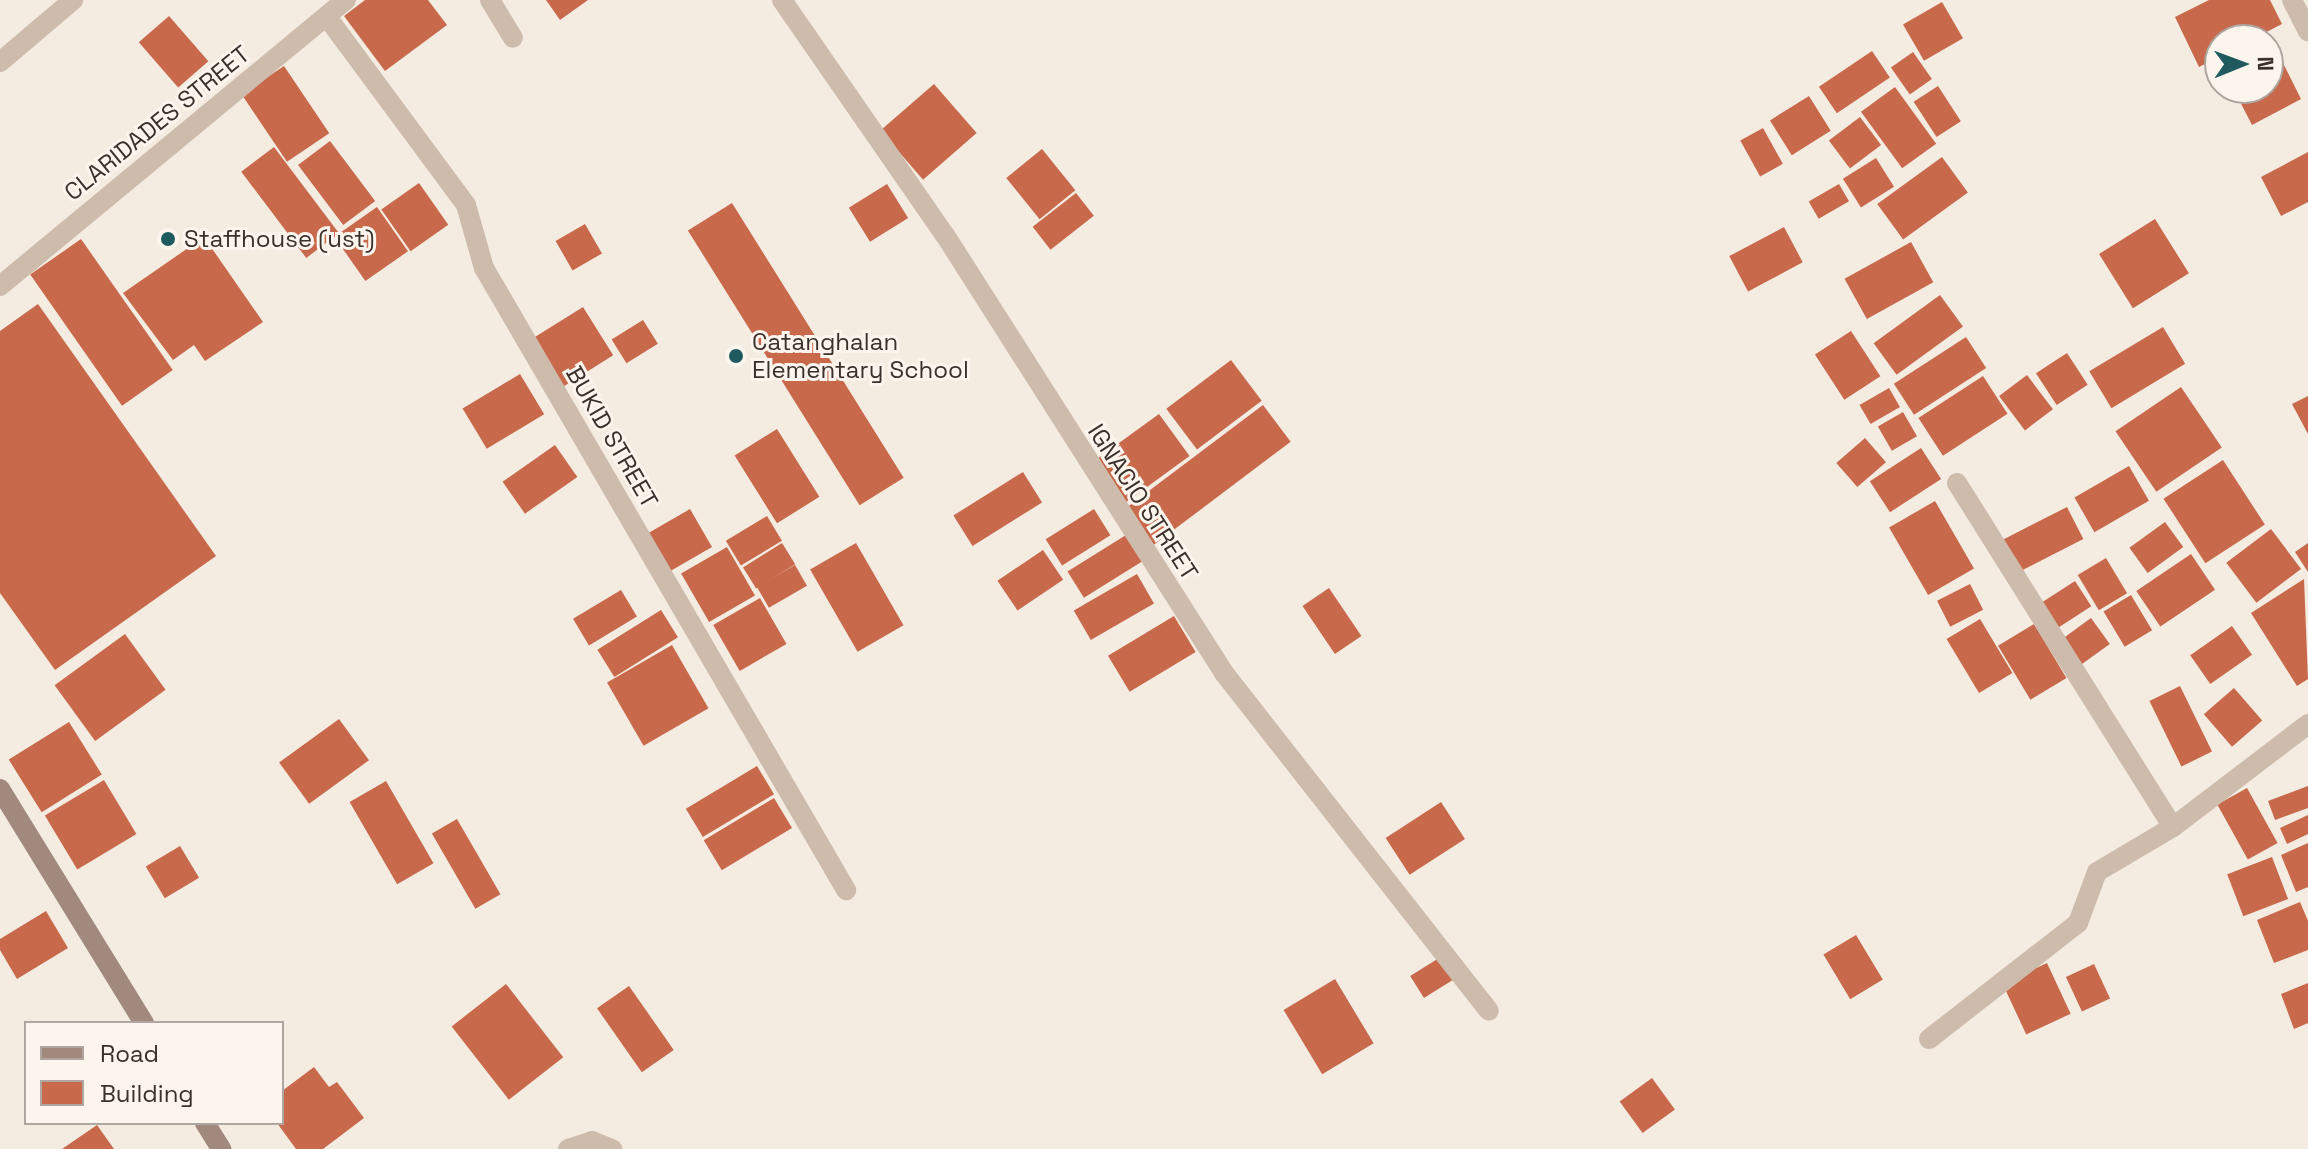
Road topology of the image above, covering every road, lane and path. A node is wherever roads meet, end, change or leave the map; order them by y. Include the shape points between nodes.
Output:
1 (73, 0) edge
2 (346, 0) edge
3 (490, 0) edge
4 (782, 0) edge
5 (2292, 0) edge
6 (327, 17) junction
7 (2308, 31) edge
8 (513, 38) dead end
9 (0, 62) edge
10 (0, 286) edge
11 (1957, 483) dead end
12 (2308, 724) edge
13 (0, 789) edge
14 (2173, 827) junction
15 (846, 890) dead end
16 (1489, 1011) dead end
17 (143, 1021) edge
18 (1929, 1039) dead end
19 (206, 1125) edge
20 (570, 1148) edge
21 (221, 1149) edge
22 (612, 1149) edge

1 - 9 street
2 - 6 street, CLARIDADES STREET
3 - 8 street
4 - 16 street, IGNACIO STREET via 945,235 1224,673
5 - 7 street
6 - 10 street, CLARIDADES STREET
6 - 15 street, BUKID STREET via 466,205 484,268
11 - 14 street
12 - 14 street
13 - 17 main road
14 - 18 street via 2097,872 2078,923
19 - 21 main road
20 - 22 street via 592,1141

